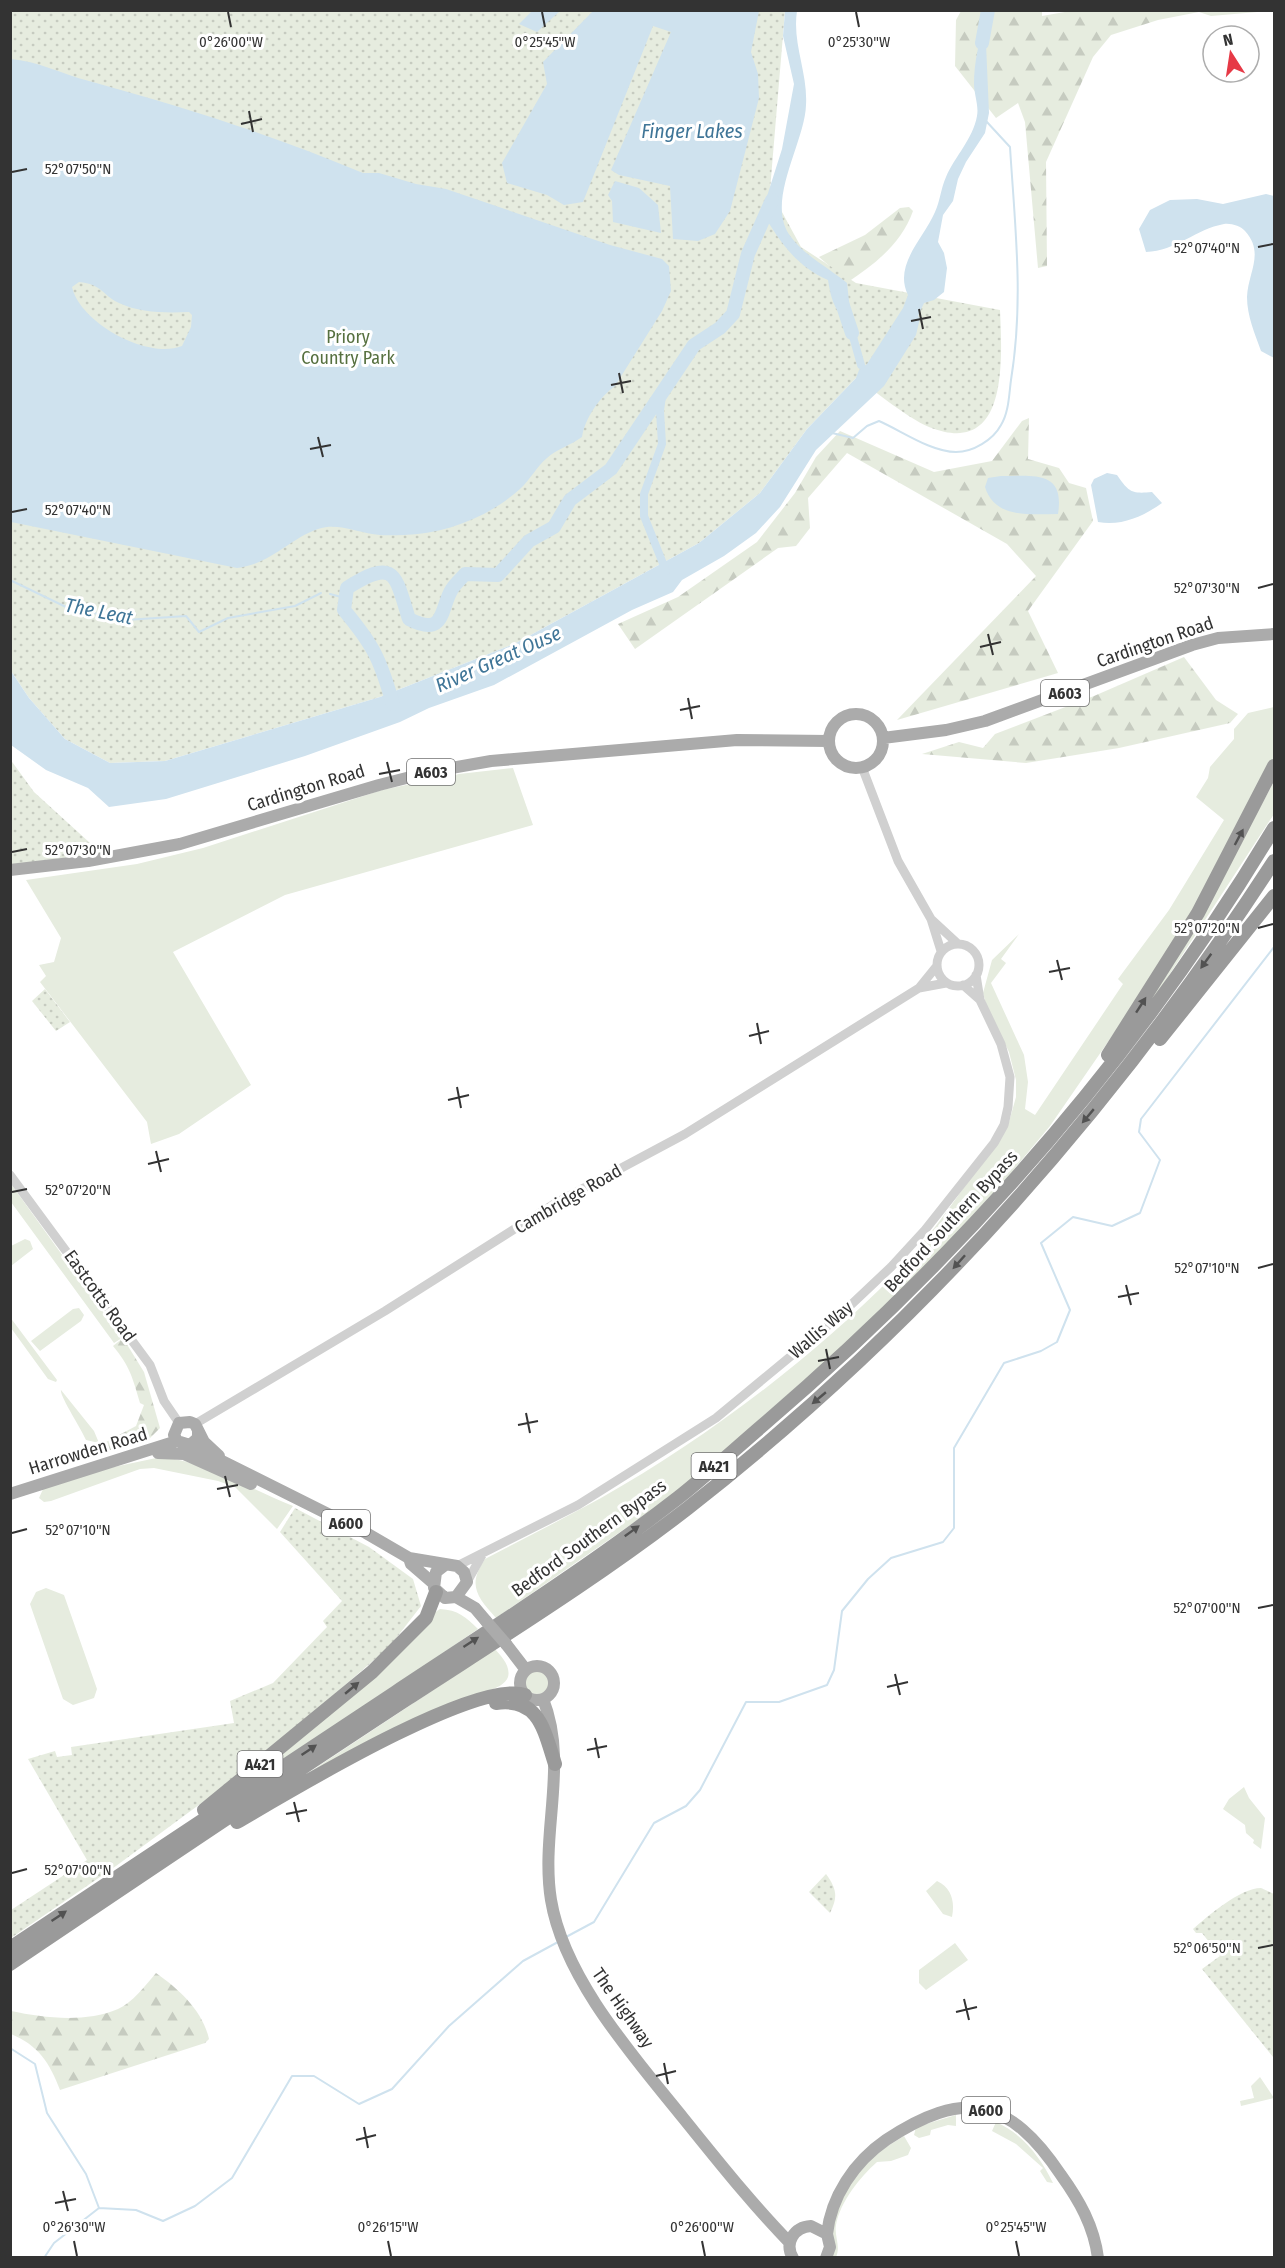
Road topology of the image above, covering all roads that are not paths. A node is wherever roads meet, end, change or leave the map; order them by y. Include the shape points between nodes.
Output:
1 (1272, 636) edge
2 (884, 738) junction
3 (829, 741) junction
4 (1275, 766) edge
5 (862, 767) junction
6 (1275, 828) edge
7 (1275, 861) edge
8 (10, 870) edge
9 (1275, 896) edge
10 (931, 919) junction
11 (957, 943) junction
12 (941, 951) junction
13 (936, 968) junction
14 (976, 975) junction
15 (946, 983) junction
16 (963, 985) junction
17 (919, 988) junction
18 (980, 1000) junction
19 (1124, 1072) junction
20 (1091, 1092) junction
21 (10, 1175) edge
22 (179, 1424) junction
23 (197, 1428) junction
24 (177, 1441) junction
25 (190, 1445) junction
26 (142, 1453) junction
27 (221, 1459) junction
28 (281, 1491) junction
29 (10, 1494) edge
30 (482, 1555) junction
31 (409, 1558) junction
32 (451, 1565) junction
33 (467, 1582) junction
34 (434, 1587) junction
35 (456, 1597) junction
36 (474, 1608) junction
37 (526, 1670) junction
38 (525, 1695) junction
39 (543, 1699) junction
40 (454, 1709) junction
41 (555, 1764) junction
42 (147, 1864) junction
43 (10, 1948) edge
44 (10, 1964) edge
45 (832, 2205) junction
46 (772, 2225) junction
47 (811, 2226) junction
48 (797, 2230) junction
49 (826, 2234) junction
50 (790, 2243) junction
51 (793, 2258) edge
52 (826, 2258) edge
53 (1098, 2258) edge

1 - 2 main road, Cardington Road / A603 via 1242,635 1192,645 985,721
2 - 3 main road via 875,720 852,714 832,728
2 - 5 main road via 878,757
3 - 5 main road via 832,754 842,764
3 - 8 main road, Cardington Road / A603 via 737,740 491,761 379,785 180,844
20 -> 4 highway via 1103,1063 1198,913
5 - 10 street via 898,861
6 - 20 highway, Bedford Southern Bypass / A421 via 1200,944
7 -> 19 highway, Bedford Southern Bypass / A421 via 1216,949
9 - 19 highway via 1163,1037
10 - 11 street
10 - 12 street
11 - 12 street
11 - 14 street via 975,951 979,966
12 - 13 street
13 - 15 street
13 - 17 street, Cambridge Road
14 - 16 street via 972,982
14 - 18 street, Wallis Way
15 - 16 street
15 - 17 street
16 - 18 street, Wallis Way
17 - 23 street, Cambridge Road via 685,1134 554,1204
18 - 30 street, Wallis Way via 1008,1069 1010,1092 1004,1125 942,1210 891,1267 837,1318 716,1418 585,1501
19 -> 42 highway, Bedford Southern Bypass / A421 via 925,1299 852,1370 688,1508 535,1616
42 -> 20 highway, Bedford Southern Bypass / A421 via 528,1605 678,1497 841,1359 913,1289 1048,1145
21 - 22 street, Eastcotts Road via 150,1365 164,1401
22 - 23 main road via 184,1421
22 - 24 main road via 174,1435
23 - 25 main road via 198,1438
23 - 27 main road via 204,1442
24 - 25 main road, A600
24 - 26 main road, Harrowden Road / A600
25 - 27 main road, A600
26 - 28 main road, A600 via 184,1454 268,1492
26 - 29 main road, Harrowden Road / A600
27 - 28 main road, A600
28 - 31 main road, A600
30 - 32 street, Wallis Way
30 - 33 street
31 - 32 main road, A600
31 - 34 main road
32 - 33 main road via 464,1572
32 - 34 main road via 435,1572
33 - 35 main road
33 - 36 main road
34 - 35 main road via 445,1598
42 -> 34 highway, A421 via 372,1672 426,1618
35 - 36 main road
36 - 37 main road, bridge
37 - 38 main road via 520,1679
37 - 39 main road via 537,1666 552,1674 552,1691
38 - 39 main road
38 - 40 highway, A421 via 512,1692 480,1698
39 - 41 main road, The Highway via 552,1721
40 - 41 highway, A421 via 508,1701 522,1704 540,1722
40 - 42 highway, A421
41 - 46 main road, The Highway via 547,1841 549,1884 566,1948 582,1981 637,2060
43 -> 42 highway, Bedford Southern Bypass / A421
42 - 44 highway, Bedford Southern Bypass / A421
45 - 47 main road, A600
45 - 49 main road, A600
45 - 53 main road, A600 via 857,2167 900,2130 942,2110 980,2108 1009,2118 1041,2145 1081,2204
46 - 48 main road
46 - 50 main road, The Highway
47 - 48 main road
47 - 49 main road
48 - 50 main road
49 - 52 main road via 830,2247
50 - 51 main road

